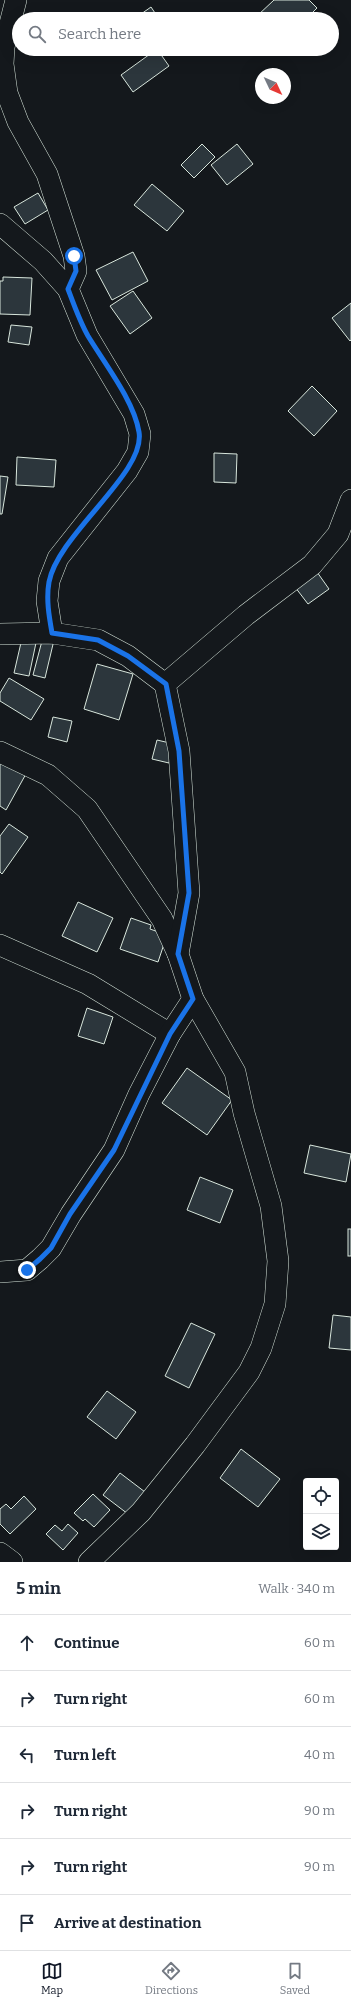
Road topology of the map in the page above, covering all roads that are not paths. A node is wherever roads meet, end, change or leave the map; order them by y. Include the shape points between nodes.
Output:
1 (16, 0) edge
2 (13, 12) edge
3 (12, 15) edge
4 (0, 224) edge
5 (68, 289) junction
6 (351, 500) edge
7 (52, 633) junction
8 (8, 634) edge
9 (0, 647) edge
10 (166, 684) junction
11 (0, 752) edge
12 (0, 945) edge
13 (178, 954) junction
14 (193, 999) junction
15 (170, 1034) junction
16 (0, 1272) edge
17 (0, 1553) edge
18 (12, 1562) edge
19 (89, 1562) edge

1 - 2 street
3 - 5 street via 4,46 3,64 7,94 18,122 47,174 74,256 76,271
4 - 5 street via 43,261
5 - 7 street via 87,335 134,414 140,434 138,452 127,471 58,558 49,581 47,601
6 - 10 street via 338,534 312,565 246,615
7 - 8 street
7 - 10 street via 98,640 128,656
8 - 9 street
10 - 13 street via 179,751 189,893
11 - 13 street via 48,775 87,809 162,919
12 - 15 street via 88,984
13 - 14 street
14 - 15 street
14 - 19 street via 235,1072 271,1206 278,1261 275,1304 249,1372 141,1512
15 - 16 street via 114,1150 70,1214 51,1248 27,1270
17 - 18 street

